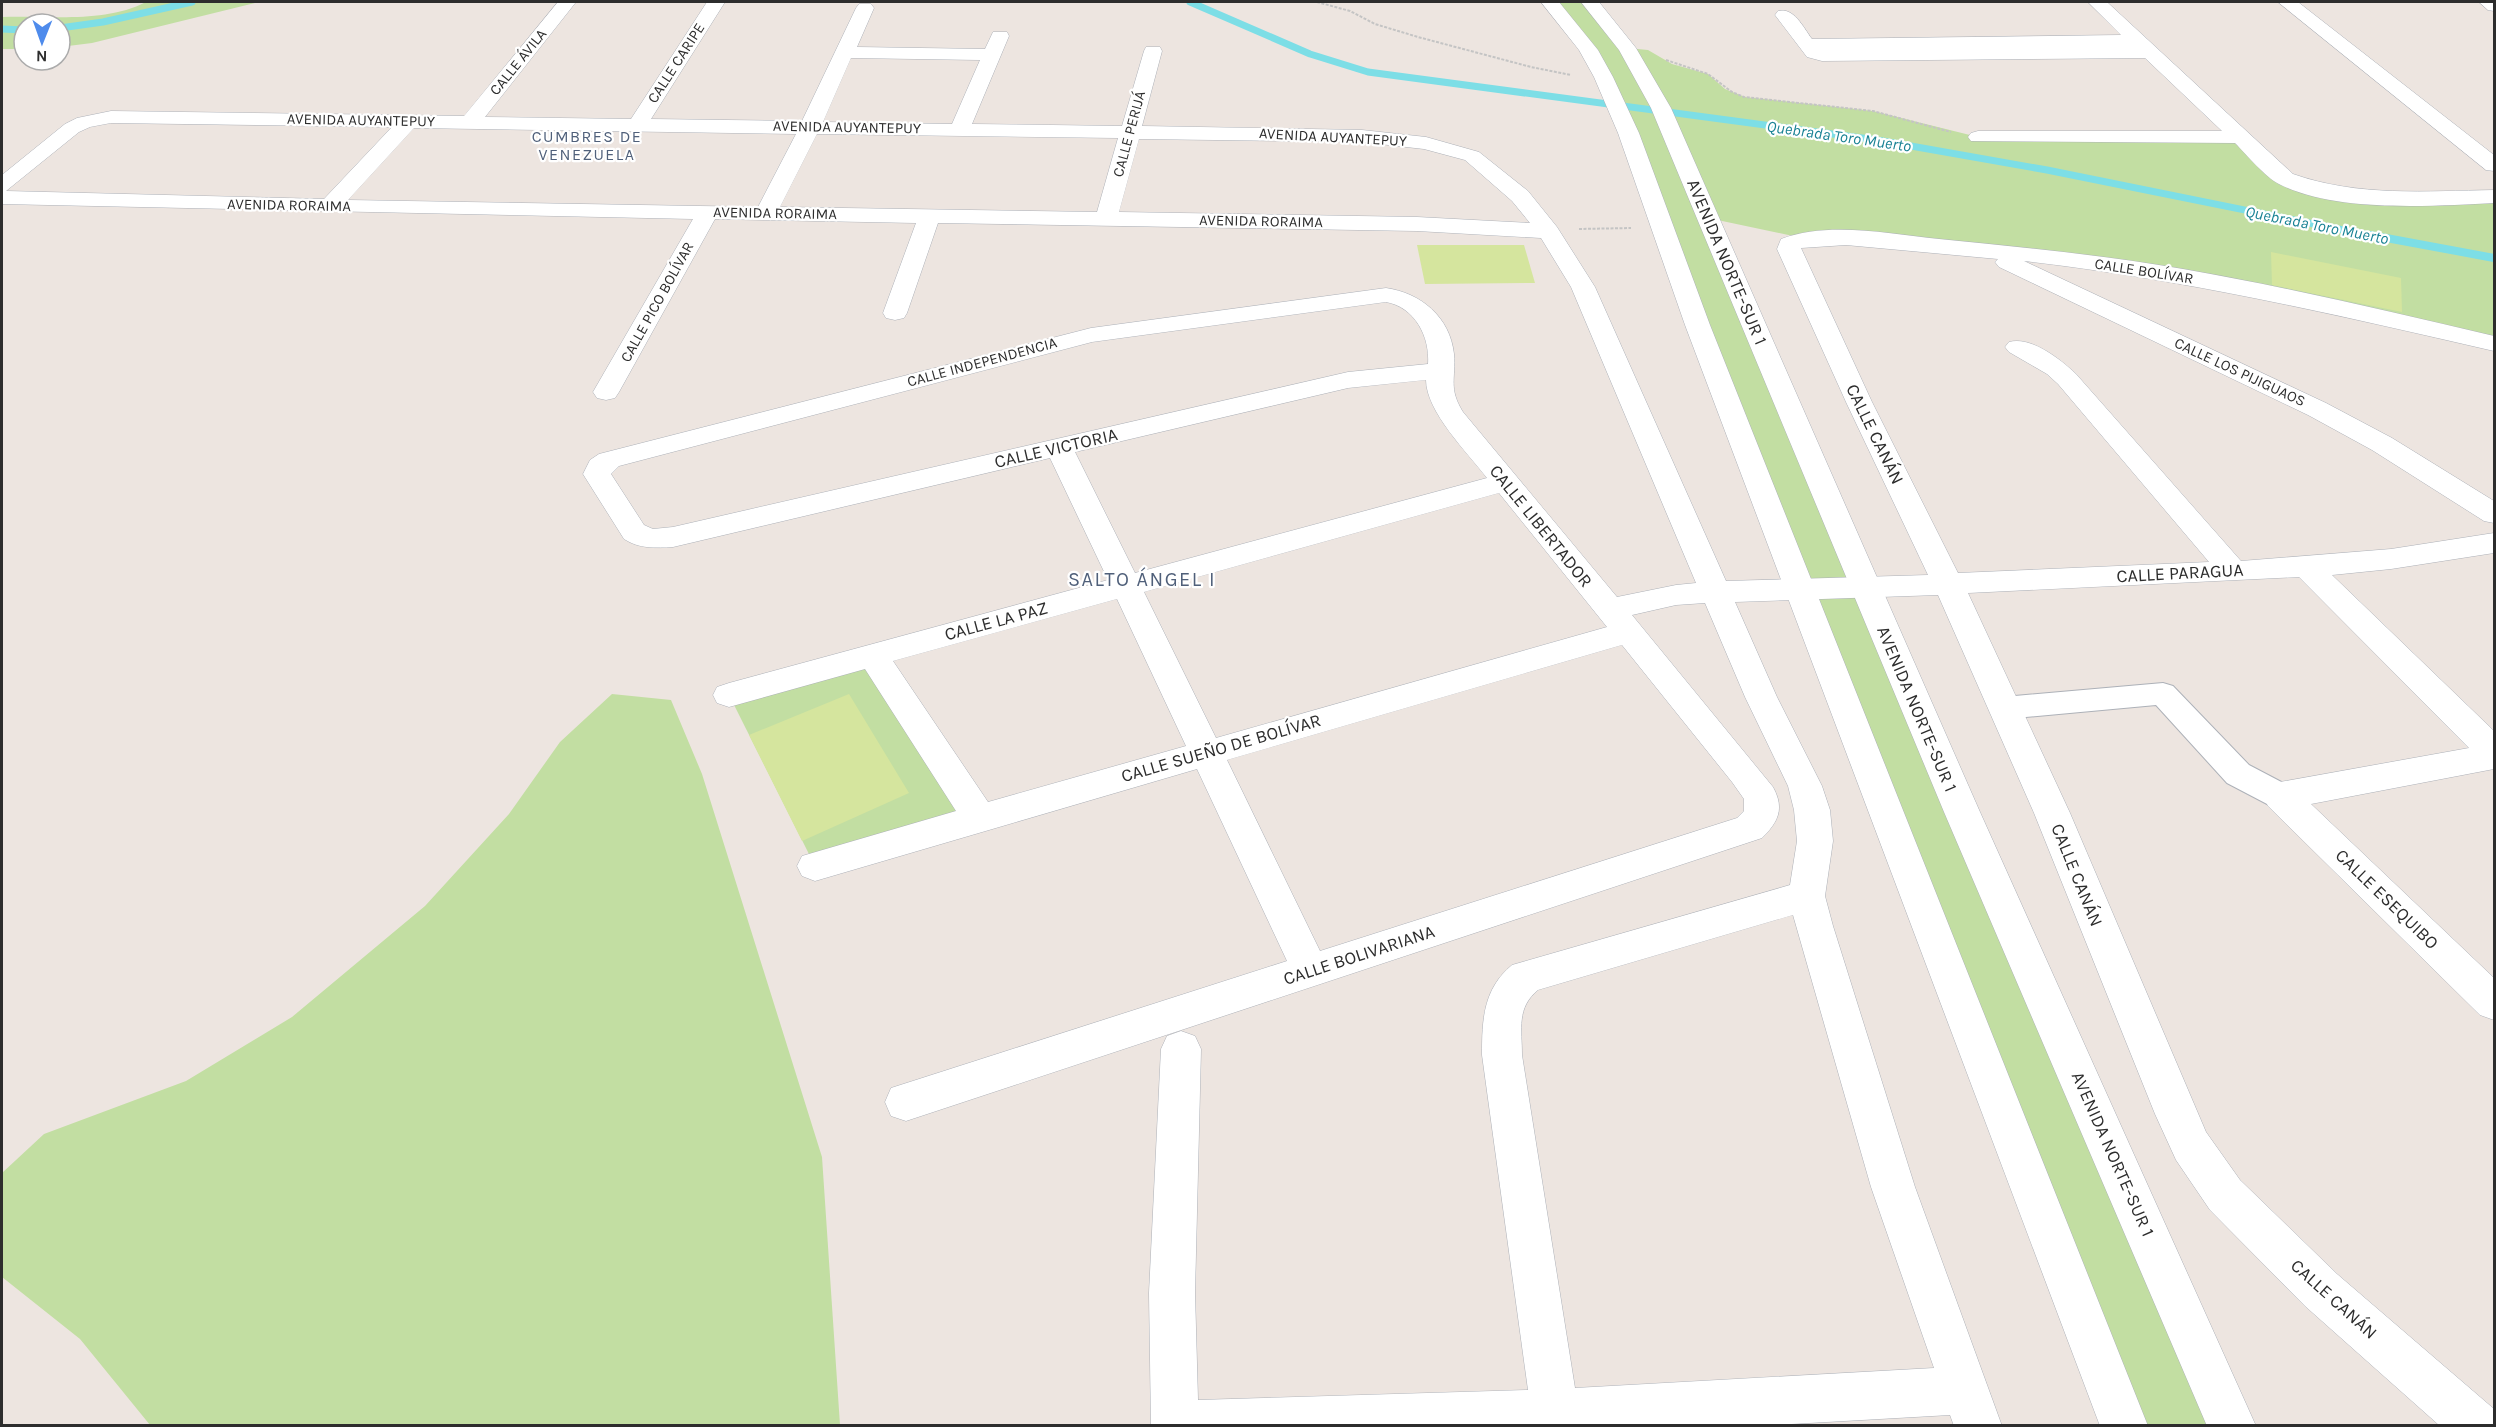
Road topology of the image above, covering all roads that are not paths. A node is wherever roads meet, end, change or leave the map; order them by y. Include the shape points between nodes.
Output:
1 (567, 2) edge
2 (716, 2) edge
3 (1550, 2) edge
4 (1590, 2) edge
5 (2097, 2) edge
6 (2288, 2) edge
7 (2488, 2) edge
8 (2494, 6) edge
9 (865, 8) dead end
10 (1784, 15) dead end
11 (1001, 34) dead end
12 (2143, 46) junction
13 (1153, 51) dead end
14 (845, 52) junction
15 (992, 55) junction
16 (409, 121) junction
17 (470, 123) junction
18 (637, 125) junction
19 (810, 127) junction
20 (960, 128) junction
21 (1130, 131) junction
22 (2239, 137) junction
23 (1978, 138) road end
24 (2494, 165) edge
25 (2, 186) edge
26 (2494, 197) edge
27 (2, 198) edge
28 (330, 206) junction
29 (708, 212) junction
30 (766, 212) junction
31 (930, 215) junction
32 (1106, 218) junction
33 (1549, 232) junction
34 (1790, 244) joint
35 (1975, 249) junction
36 (1362, 298) joint
37 (895, 313) dead end
38 (2494, 343) edge
39 (2018, 347) dead end
40 (1441, 371) junction
41 (606, 392) dead end
42 (1059, 447) junction
43 (609, 460) joint
44 (1505, 482) junction
45 (2489, 506) edge
46 (2494, 543) edge
47 (2305, 566) junction
48 (2233, 571) junction
49 (1948, 584) junction
50 (1127, 586) junction
51 (1865, 587) junction
52 (1800, 589) junction
53 (1717, 592) junction
54 (1619, 620) junction
55 (872, 655) junction
56 (729, 694) dead end
57 (2004, 708) junction
58 (2494, 750) edge
59 (1206, 753) junction
60 (2494, 756) edge
61 (1744, 773) joint
62 (2280, 796) junction
63 (979, 818) junction
64 (814, 866) dead end
65 (1807, 896) junction
66 (1311, 971) junction
67 (2494, 1003) edge
68 (1181, 1048) dead end
69 (906, 1102) dead end
70 (1971, 1408) edge
71 (1557, 1419) edge
72 (1175, 1425) edge
73 (2124, 1425) edge
74 (2232, 1425) edge
75 (2477, 1425) edge

1 - 17 street, CALLE ÁVILA
2 - 18 street, CALLE CARIPE
3 - 52 street via 1578,33 1607,83
4 - 51 street, AVENIDA NORTE-SUR 1 via 1627,48 1651,87
5 - 12 street
6 - 24 street
7 - 8 street
9 - 14 street
10 - 12 street via 1808,46
11 - 15 street
12 - 22 street
13 - 21 street, CALLE PERIJÁ
14 - 15 street
14 - 19 street
15 - 20 street
16 - 17 street, AVENIDA AUYANTEPUY
16 - 25 street, AVENIDA AUYANTEPUY via 111,117 72,128
16 - 28 street
17 - 18 street, AVENIDA AUYANTEPUY
18 - 19 street, AVENIDA AUYANTEPUY
19 - 20 street, AVENIDA AUYANTEPUY
19 - 30 street
20 - 21 street, AVENIDA AUYANTEPUY
21 - 32 street, CALLE PERIJÁ
21 - 33 street, AVENIDA AUYANTEPUY via 1362,135 1451,149 1472,156 1499,176
22 - 23 street
22 - 26 street via 2285,179 2328,193
27 - 28 street, AVENIDA RORAIMA
28 - 29 street, AVENIDA RORAIMA
29 - 30 street, AVENIDA RORAIMA
29 - 41 street, CALLE PICO BOLÍVAR
30 - 31 street, AVENIDA RORAIMA
31 - 32 street, AVENIDA RORAIMA
31 - 37 street
32 - 33 street, AVENIDA RORAIMA via 1428,224
33 - 53 street, AVENIDA AUYANTEPUY via 1583,287
34 - 35 street, CALLE BOLÍVAR via 1840,238
34 - 49 street, CALLE CANÁN via 1859,402
35 - 38 street, CALLE BOLÍVAR via 2179,276
35 - 45 street, CALLE LOS PIJIGUAOS via 2318,409
36 - 40 street, CALLE LIBERTADOR via 1398,295 1412,303 1440,339
36 - 43 street, CALLE INDEPENDENCIA via 1091,335
39 - 48 street via 2067,378
40 - 42 street, CALLE VICTORIA via 1348,380
40 - 44 street, CALLE LIBERTADOR via 1439,388 1446,406
42 - 43 street, CALLE VICTORIA via 673,537 641,538 597,474
42 - 50 street
44 - 50 street, CALLE LA PAZ
44 - 54 street, CALLE LIBERTADOR
46 - 47 street, CALLE PARAGUA via 2407,557
47 - 48 street, CALLE PARAGUA
47 - 58 street
48 - 49 street, CALLE PARAGUA
49 - 51 street, CALLE PARAGUA
49 - 57 street, CALLE CANÁN
50 - 55 street, CALLE LA PAZ
50 - 59 street
51 - 52 street, CALLE PARAGUA
51 - 74 street, AVENIDA NORTE-SUR 1
52 - 53 street, CALLE PARAGUA
52 - 73 street
53 - 54 street, CALLE SUEÑO DE BOLÍVAR via 1676,595
53 - 65 street, AVENIDA AUYANTEPUY via 1761,697 1805,786 1815,841
54 - 59 street, CALLE SUEÑO DE BOLÍVAR
54 - 61 street, CALLE LIBERTADOR
55 - 56 street, CALLE LA PAZ
55 - 63 street
57 - 62 street via 2163,694 2238,774
57 - 75 street, CALLE CANÁN via 2052,813 2176,1114 2208,1173 2225,1195 2321,1290
59 - 63 street, CALLE SUEÑO DE BOLÍVAR
59 - 66 street
60 - 62 street
61 - 66 street, CALLE BOLIVARIANA via 1761,797 1762,816 1749,828
62 - 67 street, CALLE ESEQUIBO
63 - 64 street, CALLE SUEÑO DE BOLÍVAR
65 - 70 street via 1893,1187
65 - 71 street via 1526,977 1512,987 1503,1006 1502,1055
66 - 69 street, CALLE BOLIVARIANA
68 - 72 street via 1172,1293
70 - 71 street
71 - 72 street

